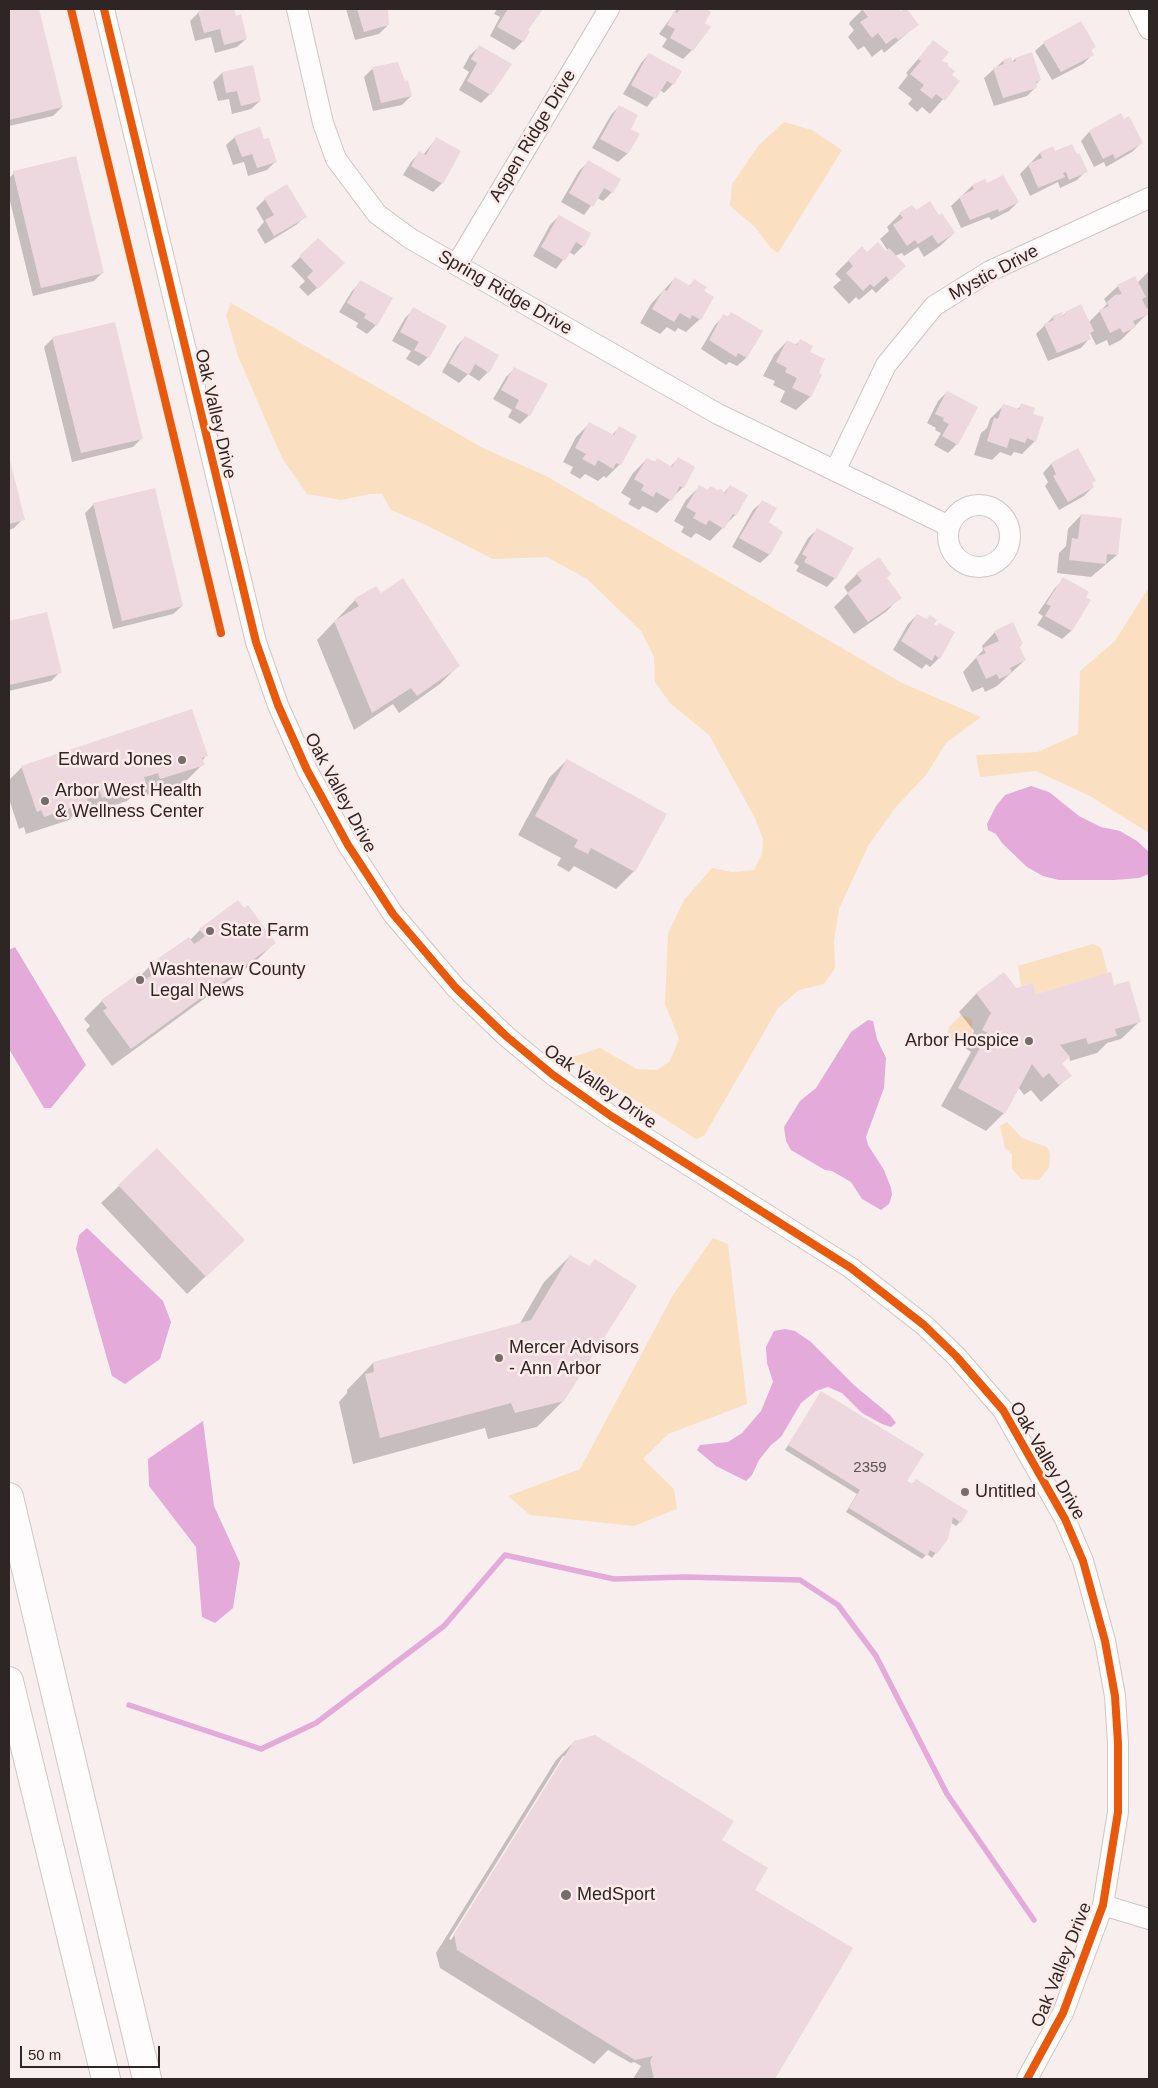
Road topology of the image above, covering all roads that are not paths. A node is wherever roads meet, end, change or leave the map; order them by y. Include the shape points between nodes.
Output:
1 (104, 9) edge
2 (297, 9) edge
3 (609, 9) edge
4 (1139, 9) edge
5 (1149, 29) edge
6 (1149, 198) edge
7 (457, 264) junction
8 (835, 471) junction
9 (949, 526) dead end
10 (9, 1497) edge
11 (9, 1681) edge
12 (1103, 1905) junction
13 (1149, 1919) edge
14 (106, 2079) edge
15 (147, 2079) edge
16 (1027, 2079) edge

1 - 12 street, Oak Valley Drive via 256,642 278,705 307,770 348,845 393,914 456,988 506,1036 553,1075 611,1116 851,1268 924,1324 1004,1410 1065,1518 1084,1561 1105,1641 1115,1696 1118,1802
2 - 7 street, Spring Ridge Drive via 323,122 336,159 377,214 411,239
3 - 7 street, Aspen Ridge Drive
4 - 5 street
6 - 8 street, Mystic Drive via 990,271 934,306 886,365
7 - 8 street, Spring Ridge Drive via 718,414
8 - 9 street, Spring Ridge Drive
10 - 15 highway
11 - 14 highway
12 - 13 street
12 - 16 street, Oak Valley Drive via 1063,2013

